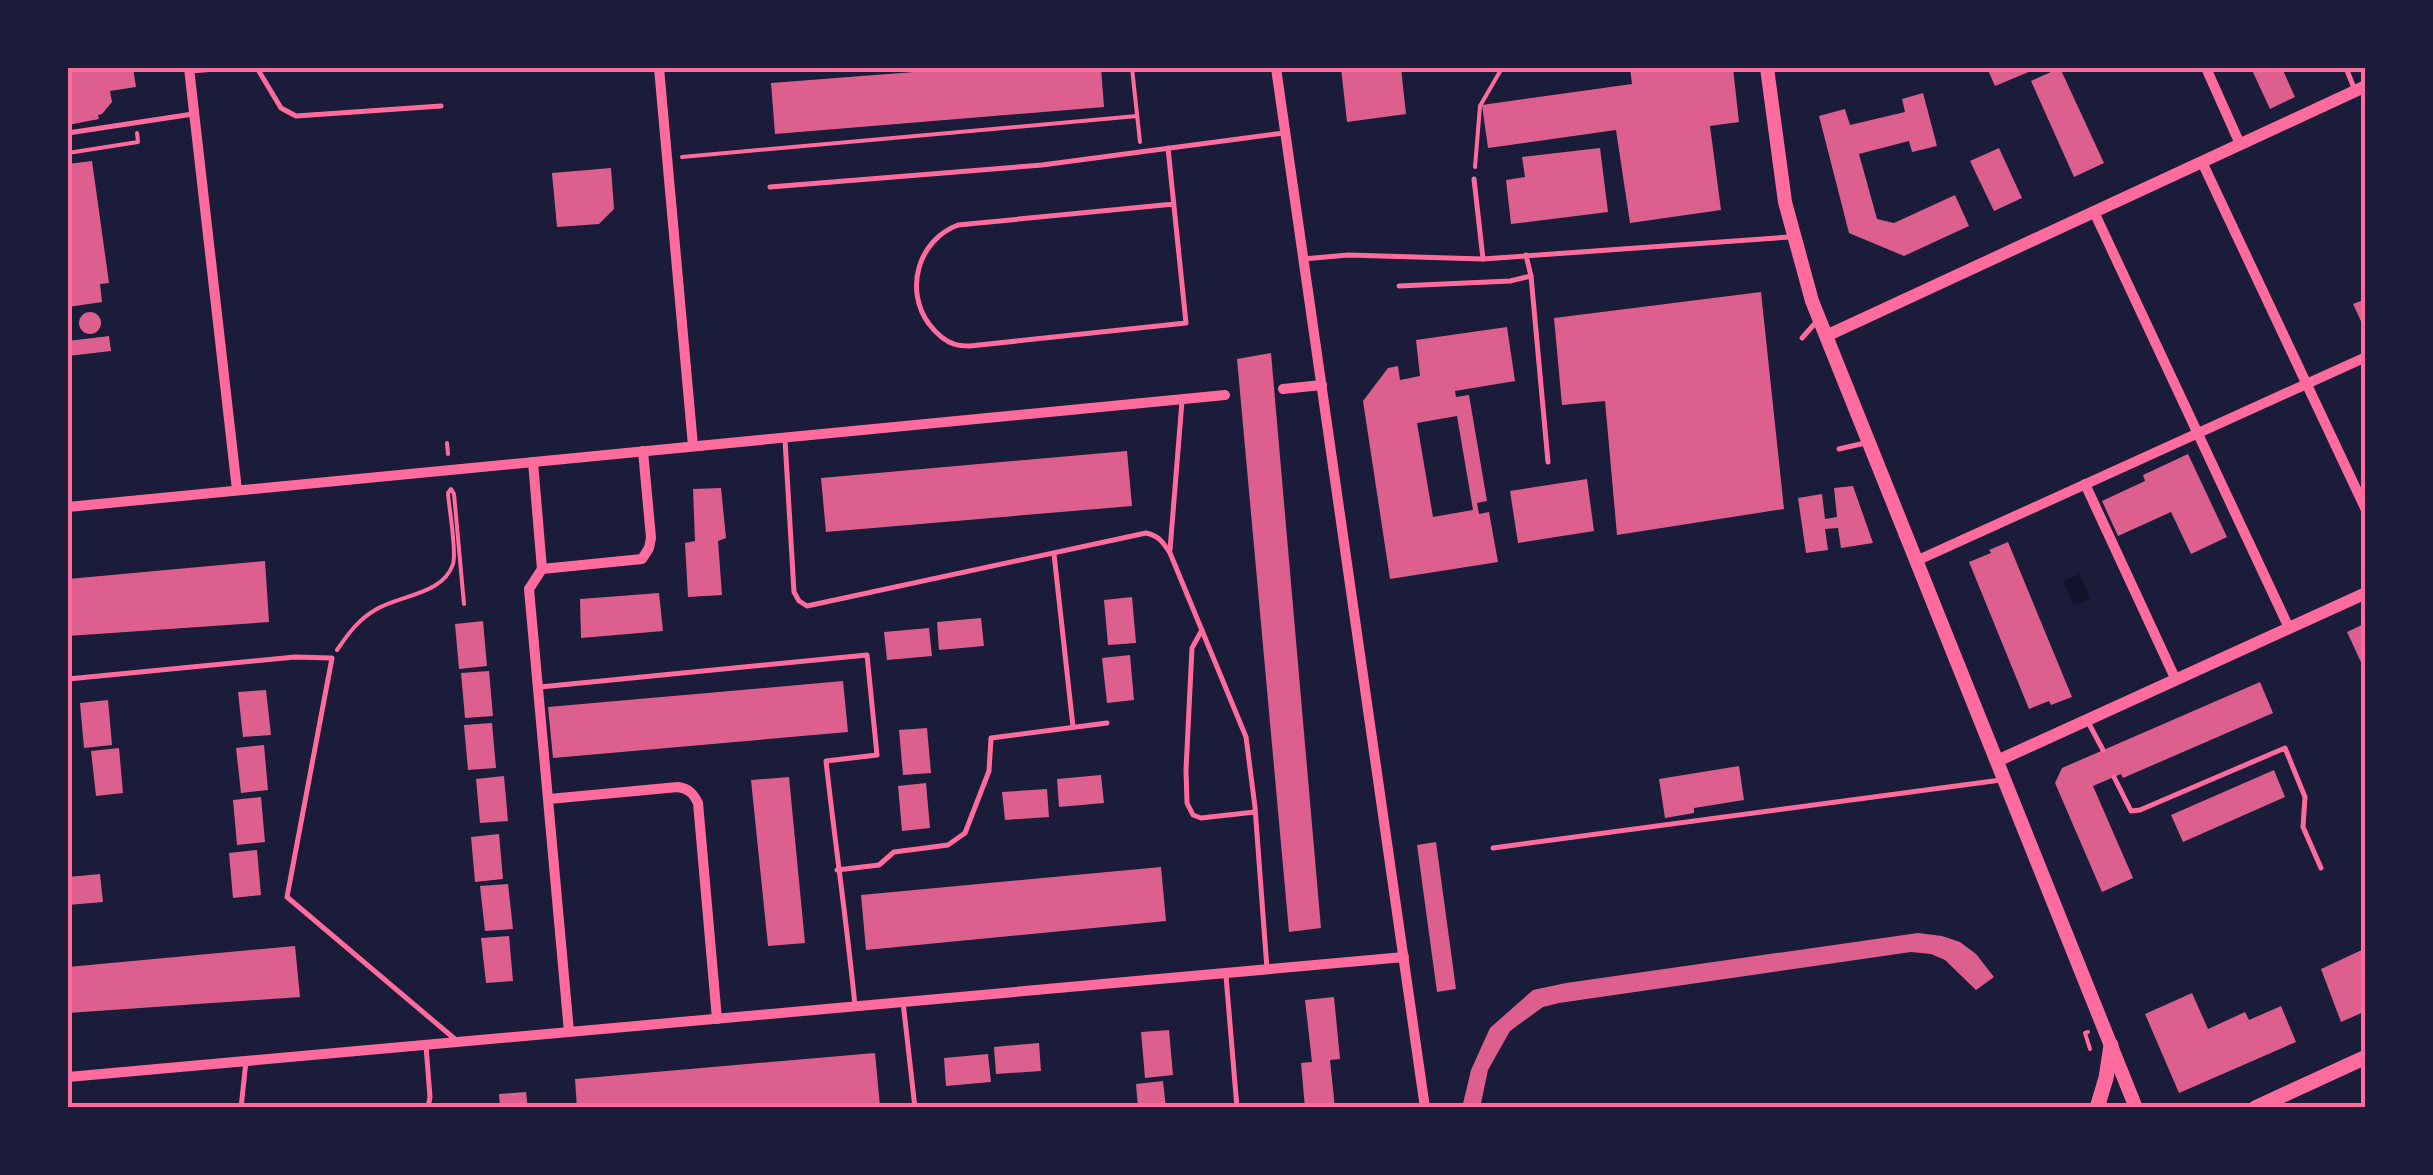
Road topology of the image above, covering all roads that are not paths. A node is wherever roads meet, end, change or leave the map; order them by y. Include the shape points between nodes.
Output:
1 (229, 68) edge
2 (257, 68) edge
3 (659, 68) edge
4 (1276, 68) edge
5 (1767, 68) edge
6 (2206, 68) edge
7 (2346, 68) edge
8 (190, 69) edge
9 (2361, 88) edge
10 (440, 106) dead end
11 (194, 114) junction
12 (68, 133) edge
13 (1286, 133) junction
14 (2240, 144) junction
15 (1168, 148) junction
16 (2202, 162) junction
17 (1474, 179) road end
18 (770, 187) dead end
19 (1174, 204) junction
20 (2094, 212) junction
21 (1793, 237) junction
22 (1526, 255) junction
23 (1482, 259) junction
24 (1304, 260) junction
25 (1531, 276) junction
26 (1399, 286) dead end
27 (1819, 319) junction
28 (1826, 336) junction
29 (1802, 338) dead end
30 (2366, 357) edge
31 (2306, 384) junction
32 (1322, 385) junction
33 (1282, 389) dead end
34 (1225, 394) dead end
35 (1183, 398) junction
36 (2198, 433) junction
37 (785, 437) junction
38 (1868, 442) junction
39 (693, 446) junction
40 (1839, 449) dead end
41 (643, 451) junction
42 (532, 462) junction
43 (1548, 462) dead end
44 (2085, 484) junction
45 (237, 490) junction
46 (68, 506) edge
47 (2366, 510) edge
48 (1170, 552) junction
49 (1054, 554) junction
50 (1916, 561) junction
51 (542, 568) junction
52 (2366, 592) edge
53 (2289, 628) junction
54 (1202, 630) junction
55 (2175, 678) junction
56 (68, 679) edge
57 (539, 687) junction
58 (2087, 719) junction
59 (1108, 723) dead end
60 (1073, 727) junction
61 (2103, 750) dead end
62 (1996, 760) junction
63 (2114, 776) dead end
64 (2004, 780) junction
65 (548, 799) junction
66 (1255, 812) junction
67 (1493, 848) dead end
68 (2321, 868) dead end
69 (837, 870) junction
70 (1404, 957) junction
71 (1267, 969) junction
72 (1226, 973) junction
73 (903, 1002) junction
74 (855, 1006) junction
75 (717, 1019) junction
76 (569, 1032) junction
77 (458, 1042) junction
78 (426, 1045) junction
79 (2111, 1046) junction
80 (2366, 1057) edge
81 (246, 1061) junction
82 (68, 1077) edge
83 (241, 1108) edge
84 (428, 1108) edge
85 (915, 1108) edge
86 (1237, 1108) edge
87 (1425, 1108) edge
88 (2097, 1108) edge
89 (2136, 1108) edge
90 (2255, 1108) edge

1 - 8 lane
2 - 10 lane via 281,108 296,116
3 - 39 street
4 - 13 street
5 - 21 main road
6 - 14 street
7 - 9 lane
8 - 11 street
9 - 14 street
11 - 12 lane
11 - 45 street
13 - 15 lane
13 - 24 street
14 - 16 street
15 - 18 lane
15 - 19 lane
16 - 20 street
16 - 31 street
17 - 23 lane
19 - 19 lane via 1186,323 970,346 951,344 924,317 918,268 924,251 946,230
20 - 28 street
20 - 36 street
21 - 22 lane
21 - 27 main road
22 - 23 lane
22 - 25 lane
23 - 24 lane
24 - 32 street
25 - 26 lane
25 - 43 lane
27 - 28 main road
27 - 29 lane
28 - 38 main road
30 - 31 street
31 - 36 street
31 - 47 street
32 - 33 street
32 - 70 street
34 - 35 street
35 - 37 street
35 - 48 lane
36 - 44 street
36 - 53 street
37 - 39 street
37 - 49 lane via 794,592 806,606
38 - 40 lane
38 - 50 main road
39 - 41 street
41 - 42 street
41 - 51 street via 651,538 645,556
42 - 45 street
42 - 51 street
44 - 50 street
44 - 55 street
45 - 46 street
48 - 49 lane via 1146,533
48 - 54 lane
49 - 60 lane
50 - 62 main road
51 - 57 street via 529,589
52 - 53 street
53 - 55 street
54 - 66 lane via 1246,737
54 - 66 lane via 1192,648 1186,803 1200,818
55 - 58 street
56 - 77 lane via 332,658 287,897
57 - 65 street
57 - 69 lane via 866,655 877,756 826,761
58 - 61 lane
58 - 62 street
59 - 60 lane
60 - 69 lane via 992,738 989,771 958,840
62 - 64 main road
63 - 68 lane via 2131,811 2140,810 2285,748 2305,797 2303,827
64 - 67 lane
64 - 79 main road
65 - 75 street via 678,787 694,794
65 - 76 street
66 - 71 lane
69 - 74 lane
70 - 71 street
70 - 87 street
71 - 72 street
72 - 73 street
72 - 86 lane
73 - 74 street
73 - 85 lane
74 - 75 street
75 - 76 street
76 - 77 street
77 - 78 street
78 - 81 street
78 - 84 lane
79 - 88 main road
79 - 89 main road
80 - 90 main road
81 - 82 street
81 - 83 lane

